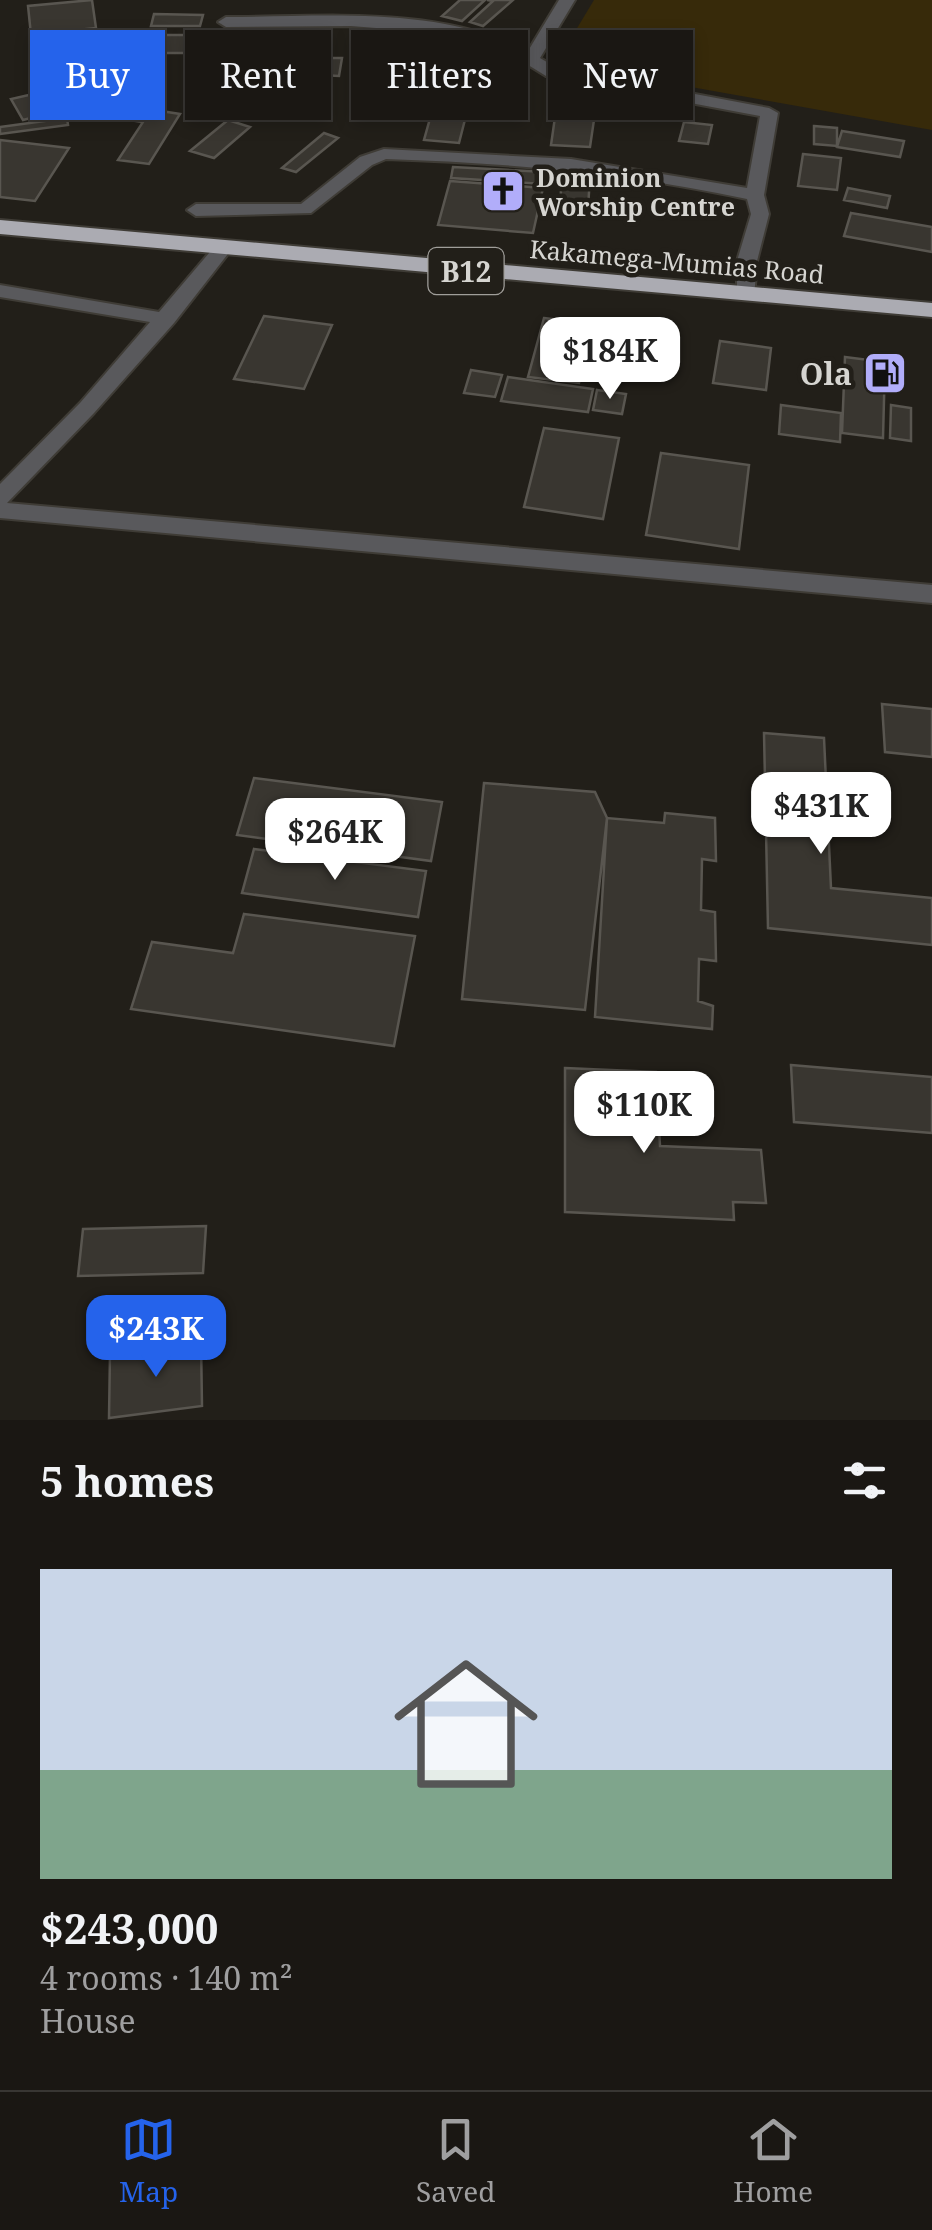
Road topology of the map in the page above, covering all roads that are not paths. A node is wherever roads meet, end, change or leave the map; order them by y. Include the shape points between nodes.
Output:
1 (567, 0) edge
2 (226, 22) dead end
3 (532, 57) junction
4 (755, 195) junction
5 (196, 210) dead end
6 (0, 227) edge
7 (222, 250) junction
8 (0, 291) edge
9 (747, 293) junction
10 (932, 310) edge
11 (166, 320) junction
12 (0, 497) edge
13 (0, 510) edge
14 (932, 594) edge

1 - 3 street
2 - 3 street via 421,25
3 - 4 street via 576,78 769,114
4 - 5 street via 504,158 384,154 305,209
4 - 9 street via 760,214 747,261
6 - 7 highway, Kakamega-Mumias Road / B12
7 - 9 highway, Kakamega-Mumias Road / B12
7 - 11 street
8 - 11 street
9 - 10 highway, Kakamega-Mumias Road / B12
11 - 12 street
13 - 14 street

